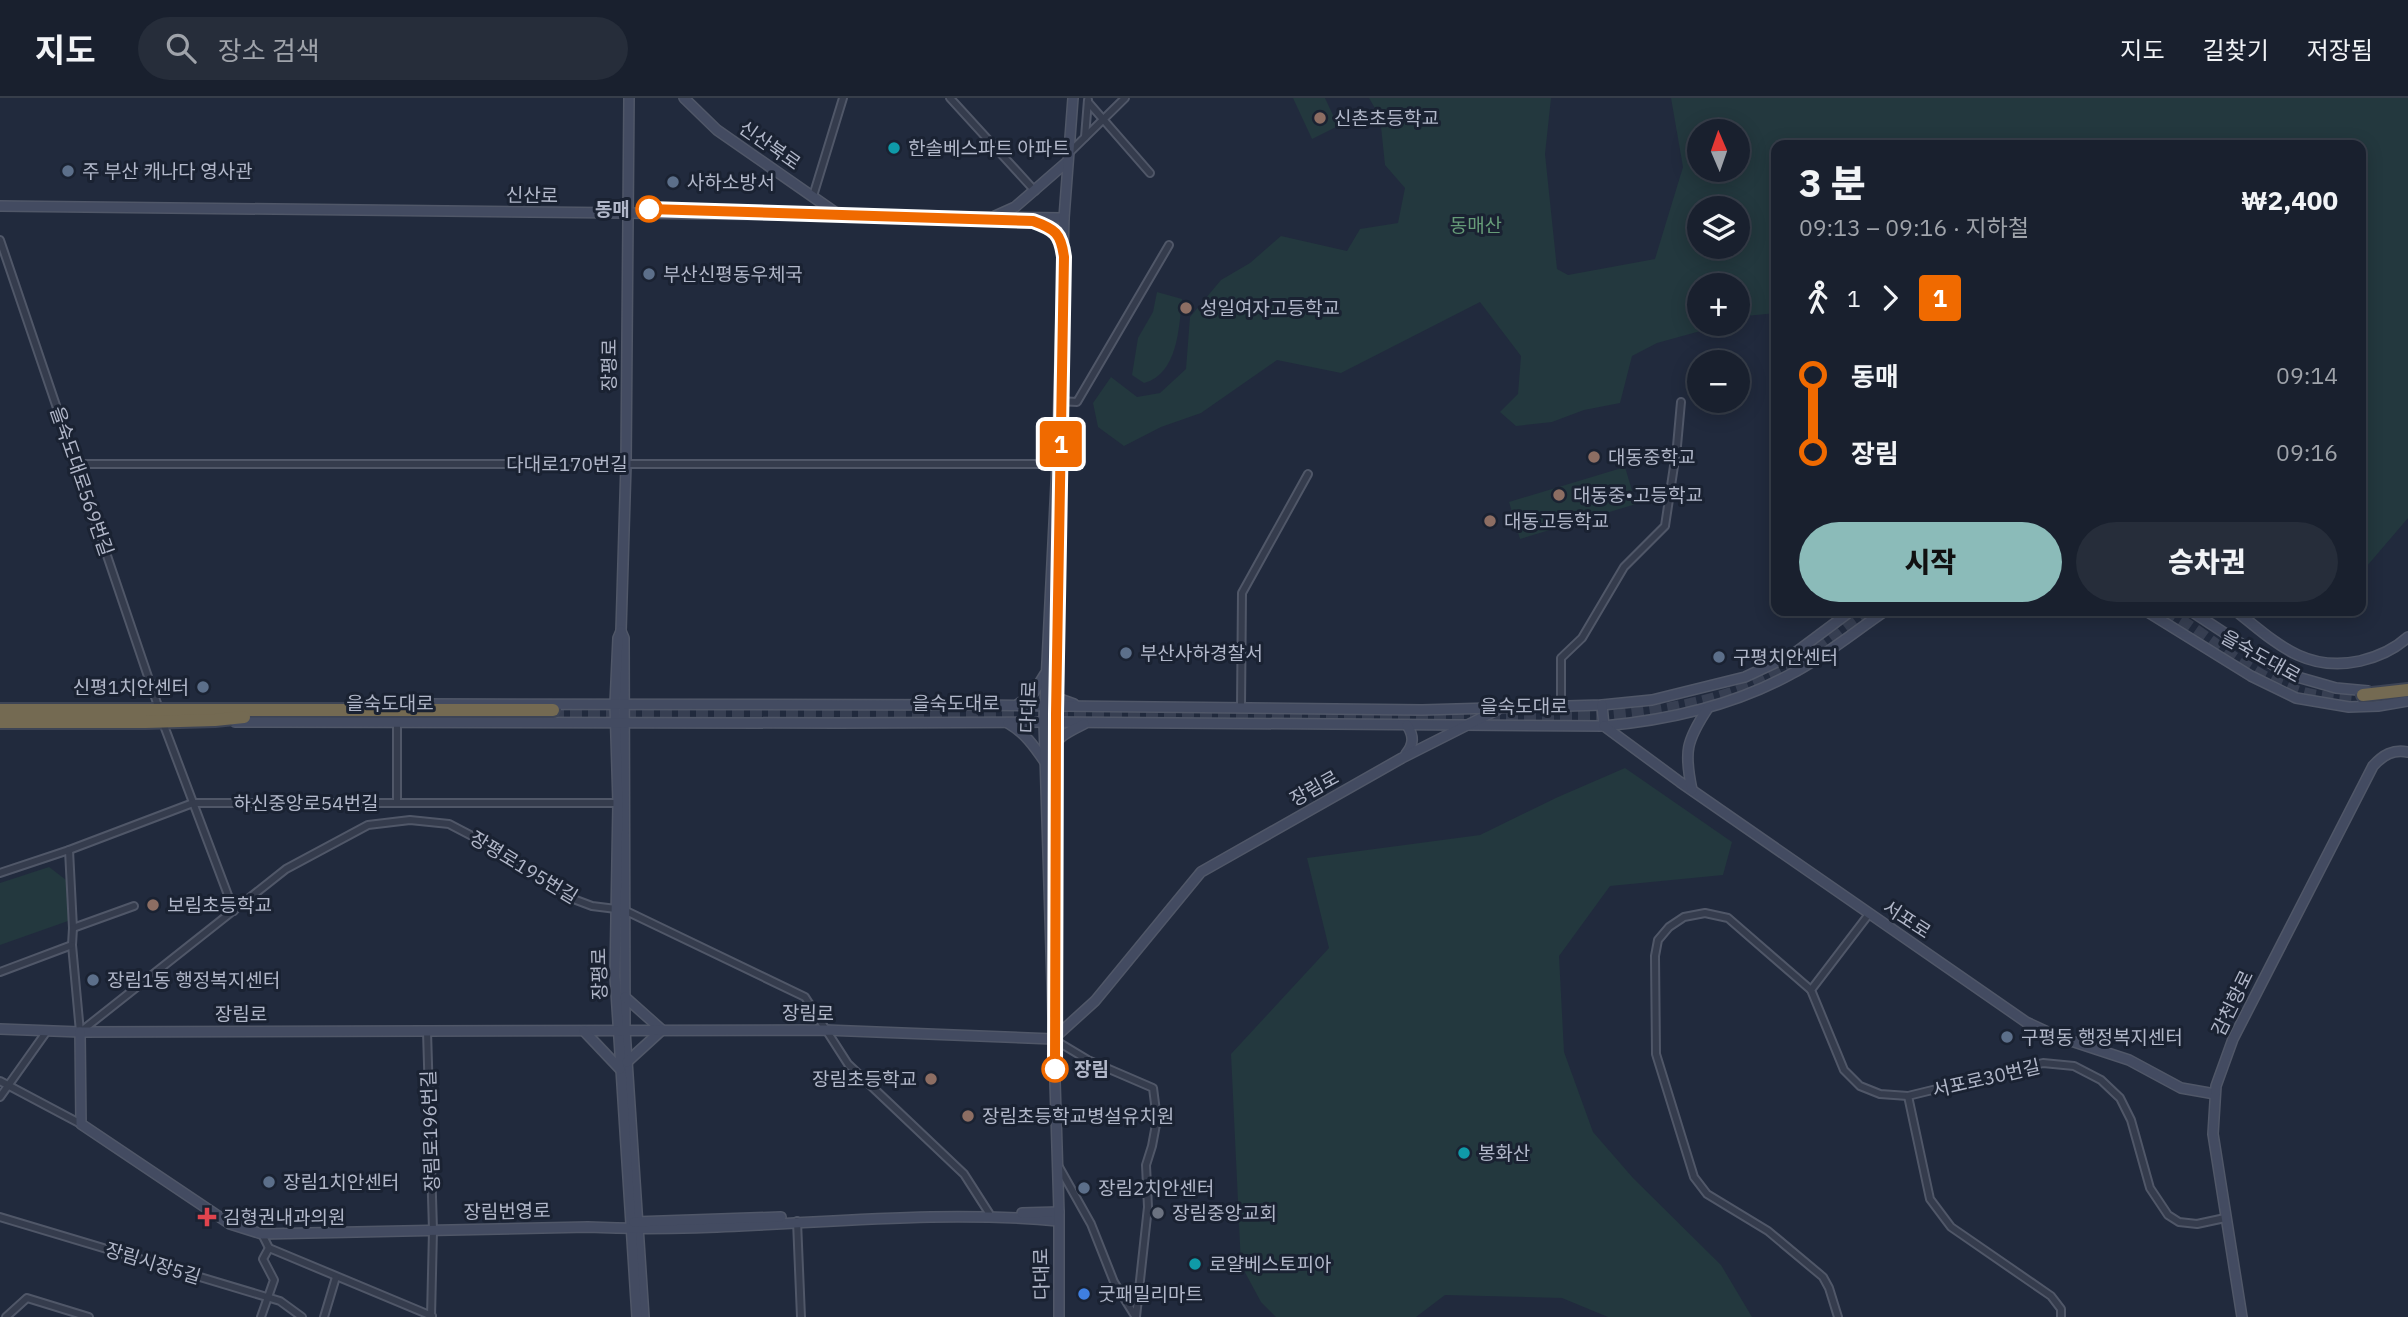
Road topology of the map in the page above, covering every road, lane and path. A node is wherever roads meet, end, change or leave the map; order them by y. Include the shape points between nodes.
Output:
1 (629, 98) edge
2 (684, 98) edge
3 (843, 98) edge
4 (950, 98) edge
5 (1073, 98) edge
6 (1125, 98) edge
7 (1088, 100) edge
8 (1103, 119) junction
9 (1085, 137) junction
10 (1069, 157) junction
11 (1150, 173) dead end
12 (1035, 191) junction
13 (813, 196) junction
14 (0, 206) edge
15 (628, 213) junction
16 (841, 216) junction
17 (991, 217) junction
18 (1064, 218) junction
19 (0, 240) edge
20 (1169, 245) dead end
21 (1058, 401) junction
22 (1681, 402) dead end
23 (76, 464) junction
24 (626, 464) junction
25 (1057, 464) junction
26 (1308, 474) dead end
27 (1844, 616) edge
28 (1878, 616) edge
29 (2155, 616) edge
30 (2199, 616) edge
31 (2242, 616) edge
32 (2408, 638) edge
33 (1046, 673) junction
34 (2408, 687) edge
35 (2408, 696) edge
36 (2408, 702) edge
37 (620, 704) junction
38 (1016, 705) junction
39 (1602, 705) junction
40 (1045, 706) junction
41 (1077, 706) junction
42 (1241, 707) junction
43 (1561, 707) junction
44 (0, 708) edge
45 (1708, 708) junction
46 (1498, 709) junction
47 (552, 713) tunnel mouth
48 (216, 715) junction
49 (161, 716) junction
50 (3, 722) edge
51 (1007, 722) junction
52 (1044, 722) junction
53 (1088, 722) junction
54 (397, 723) junction
55 (620, 723) junction
56 (1407, 725) junction
57 (1469, 725) junction
58 (1604, 726) junction
59 (2408, 752) edge
60 (1402, 758) junction
61 (1045, 762) junction
62 (1692, 790) junction
63 (193, 803) junction
64 (397, 803) junction
65 (621, 803) junction
66 (69, 850) junction
67 (0, 873) edge
68 (134, 906) dead end
69 (620, 909) junction
70 (234, 911) junction
71 (1869, 914) junction
72 (73, 928) junction
73 (72, 945) junction
74 (0, 972) edge
75 (1811, 990) junction
76 (625, 997) junction
77 (0, 1029) edge
78 (622, 1030) junction
79 (663, 1030) junction
80 (825, 1030) junction
81 (47, 1031) junction
82 (427, 1031) junction
83 (584, 1031) junction
84 (80, 1032) junction
85 (1053, 1040) junction
86 (624, 1066) junction
87 (0, 1081) edge
88 (8, 1084) junction
89 (2215, 1094) junction
90 (1908, 1096) junction
91 (0, 1097) edge
92 (81, 1124) junction
93 (1056, 1162) junction
94 (989, 1215) junction
95 (0, 1217) edge
96 (1058, 1217) junction
97 (2225, 1218) junction
98 (798, 1219) junction
99 (634, 1225) junction
100 (433, 1230) junction
101 (262, 1234) junction
102 (269, 1248) junction
103 (335, 1277) junction
104 (267, 1297) junction
105 (6, 1317) edge
106 (89, 1317) edge
107 (261, 1317) edge
108 (302, 1317) edge
109 (324, 1317) edge
110 (432, 1317) edge
111 (637, 1317) edge
112 (644, 1317) edge
113 (801, 1317) edge
114 (1059, 1317) edge
115 (1136, 1317) edge
116 (1838, 1317) edge
117 (2061, 1317) edge
118 (2242, 1317) edge

1 - 15 street, 장평로
2 - 13 street, 신산북로 via 718,130
3 - 13 street
4 - 12 street
5 - 10 street, 다대로
6 - 8 street
7 - 8 street
7 - 9 street
8 - 9 street
8 - 11 street
9 - 10 street
10 - 12 street
10 - 18 street, 다대로
12 - 17 street via 1015,207
13 - 16 street, 신산북로
14 - 15 street, 신산로
15 - 16 street, 신산로
15 - 24 street, 장평로
16 - 17 street, 신산로
17 - 18 street, 신산로
18 - 21 street, 다대로
19 - 23 street, 을숙도대로569번길
20 - 21 street via 1077,402
21 - 25 street, 다대로
22 - 43 street via 1665,526 1624,567 1582,638 1561,658
23 - 24 street, 다대로170번길
23 - 49 street, 을숙도대로569번길
24 - 25 street, 다대로170번길
24 - 37 street, 장평로
25 - 33 street, 다대로
26 - 42 street via 1242,593
27 - 39 street, 을숙도대로 via 1792,655 1745,677 1652,700
28 - 45 street, 을숙도대로 via 1791,674
29 - 36 street, 을숙도대로 via 2251,677 2296,698 2349,707
30 - 34 street, 을숙도대로 via 2287,674 2358,691
31 - 32 street via 2299,657 2333,665 2369,659
33 - 38 street via 1034,692
33 - 40 street, 다대로
33 - 41 street via 1060,699
34 - 35 highway via 2363,698
37 - 38 street, 을숙도대로
37 - 48 street, 을숙도대로 via 241,705
37 - 55 street, 장평로
38 - 40 street, 을숙도대로
39 - 43 street, 을숙도대로
39 - 58 street
40 - 41 street, 을숙도대로
40 - 52 street, 다대로
41 - 42 street, 을숙도대로
42 - 46 street, 을숙도대로
43 - 46 street, 을숙도대로
44 - 49 highway, 을숙도대로
45 - 58 street, 을숙도대로 via 1654,721
45 - 62 street via 1688,744
46 - 57 street, 장림로
47 - 48 highway
48 - 49 highway, 을숙도대로
48 - 54 street, 을숙도대로
49 - 50 highway, 을숙도대로
49 - 63 street, 을숙도대로569번길
51 - 52 street, 을숙도대로
51 - 55 street, 을숙도대로
51 - 61 street via 1027,737
52 - 53 street, 을숙도대로
52 - 61 street, 다대로
53 - 56 street, 을숙도대로
53 - 61 street via 1059,736
54 - 55 street, 을숙도대로
54 - 64 street
55 - 65 street, 장평로
56 - 57 street, 을숙도대로
56 - 60 street via 1413,734 1412,747
57 - 58 street, 을숙도대로
57 - 60 street, 장림로
58 - 62 street, 서포로
59 - 89 street, 감천항로 via 2389,752 2373,766 2233,1039
60 - 85 street, 장림로 via 1202,872 1095,1000
61 - 85 street, 다대로
62 - 71 street, 서포로
63 - 64 street, 하신중앙로54번길
63 - 66 street, 하신중앙로54번길
63 - 70 street, 을숙도대로569번길
64 - 65 street, 하신중앙로54번길
65 - 69 street, 장평로
66 - 67 street, 하신중앙로54번길
66 - 72 street
68 - 72 street
69 - 70 street, 장평로195번길 via 576,901 498,849 449,824 410,820 368,825 308,856
69 - 76 street, 장평로
69 - 78 street, 장평로 via 615,976
69 - 80 street, 장평로195번길 via 805,997
70 - 84 street, 장평로195번길
71 - 75 street
71 - 89 street, 서포로 via 2026,1022 2129,1060 2180,1088
72 - 73 street
73 - 74 street
73 - 84 street
75 - 90 street, 서포로30번길 via 1844,1070 1860,1086 1880,1094
75 - 116 street via 1728,918 1705,913 1684,916 1658,940 1656,1054 1694,1177 1707,1194 1768,1231 1823,1277
76 - 78 street, 장평로
76 - 79 street
77 - 81 street, 장림로
78 - 79 street, 장림로
78 - 83 street, 장림로
78 - 86 street, 장평로
79 - 80 street, 장림로
79 - 86 street
80 - 85 street, 장림로
80 - 94 street, 장평로195번길 via 848,1064 964,1174
81 - 84 street, 장림로
81 - 88 street
82 - 83 street, 장림로
82 - 84 street, 장림로
82 - 100 street, 장림로196번길
83 - 86 street
84 - 92 street
85 - 93 street, 다대로
85 - 115 street via 1153,1088 1157,1119 1146,1165 1148,1207
86 - 99 street, 장평로
87 - 88 street
88 - 91 street
88 - 92 street
89 - 97 street, 감천항로 via 2213,1134
90 - 97 street, 서포로30번길 via 2043,1063 2074,1066 2101,1080 2120,1098 2150,1188 2168,1215 2197,1224
90 - 117 street via 1930,1199 1951,1227 2051,1296
92 - 101 street, 장림번영로 via 230,1224
93 - 96 street, 다대로
93 - 115 street
94 - 96 street
94 - 98 street
95 - 104 street, 장림시장5길
96 - 114 street, 다대로
97 - 118 street, 감천항로
98 - 99 street via 714,1227
98 - 113 street
99 - 100 street, 장림번영로
99 - 111 street, 장평로
99 - 112 street, 장평로
100 - 101 street, 장림번영로
100 - 110 street, 장림로196번길
101 - 102 street
102 - 103 street
102 - 104 street via 263,1259 274,1280
103 - 109 street
103 - 110 street
104 - 107 street
104 - 108 street, 장림시장5길
105 - 106 street via 27,1298

